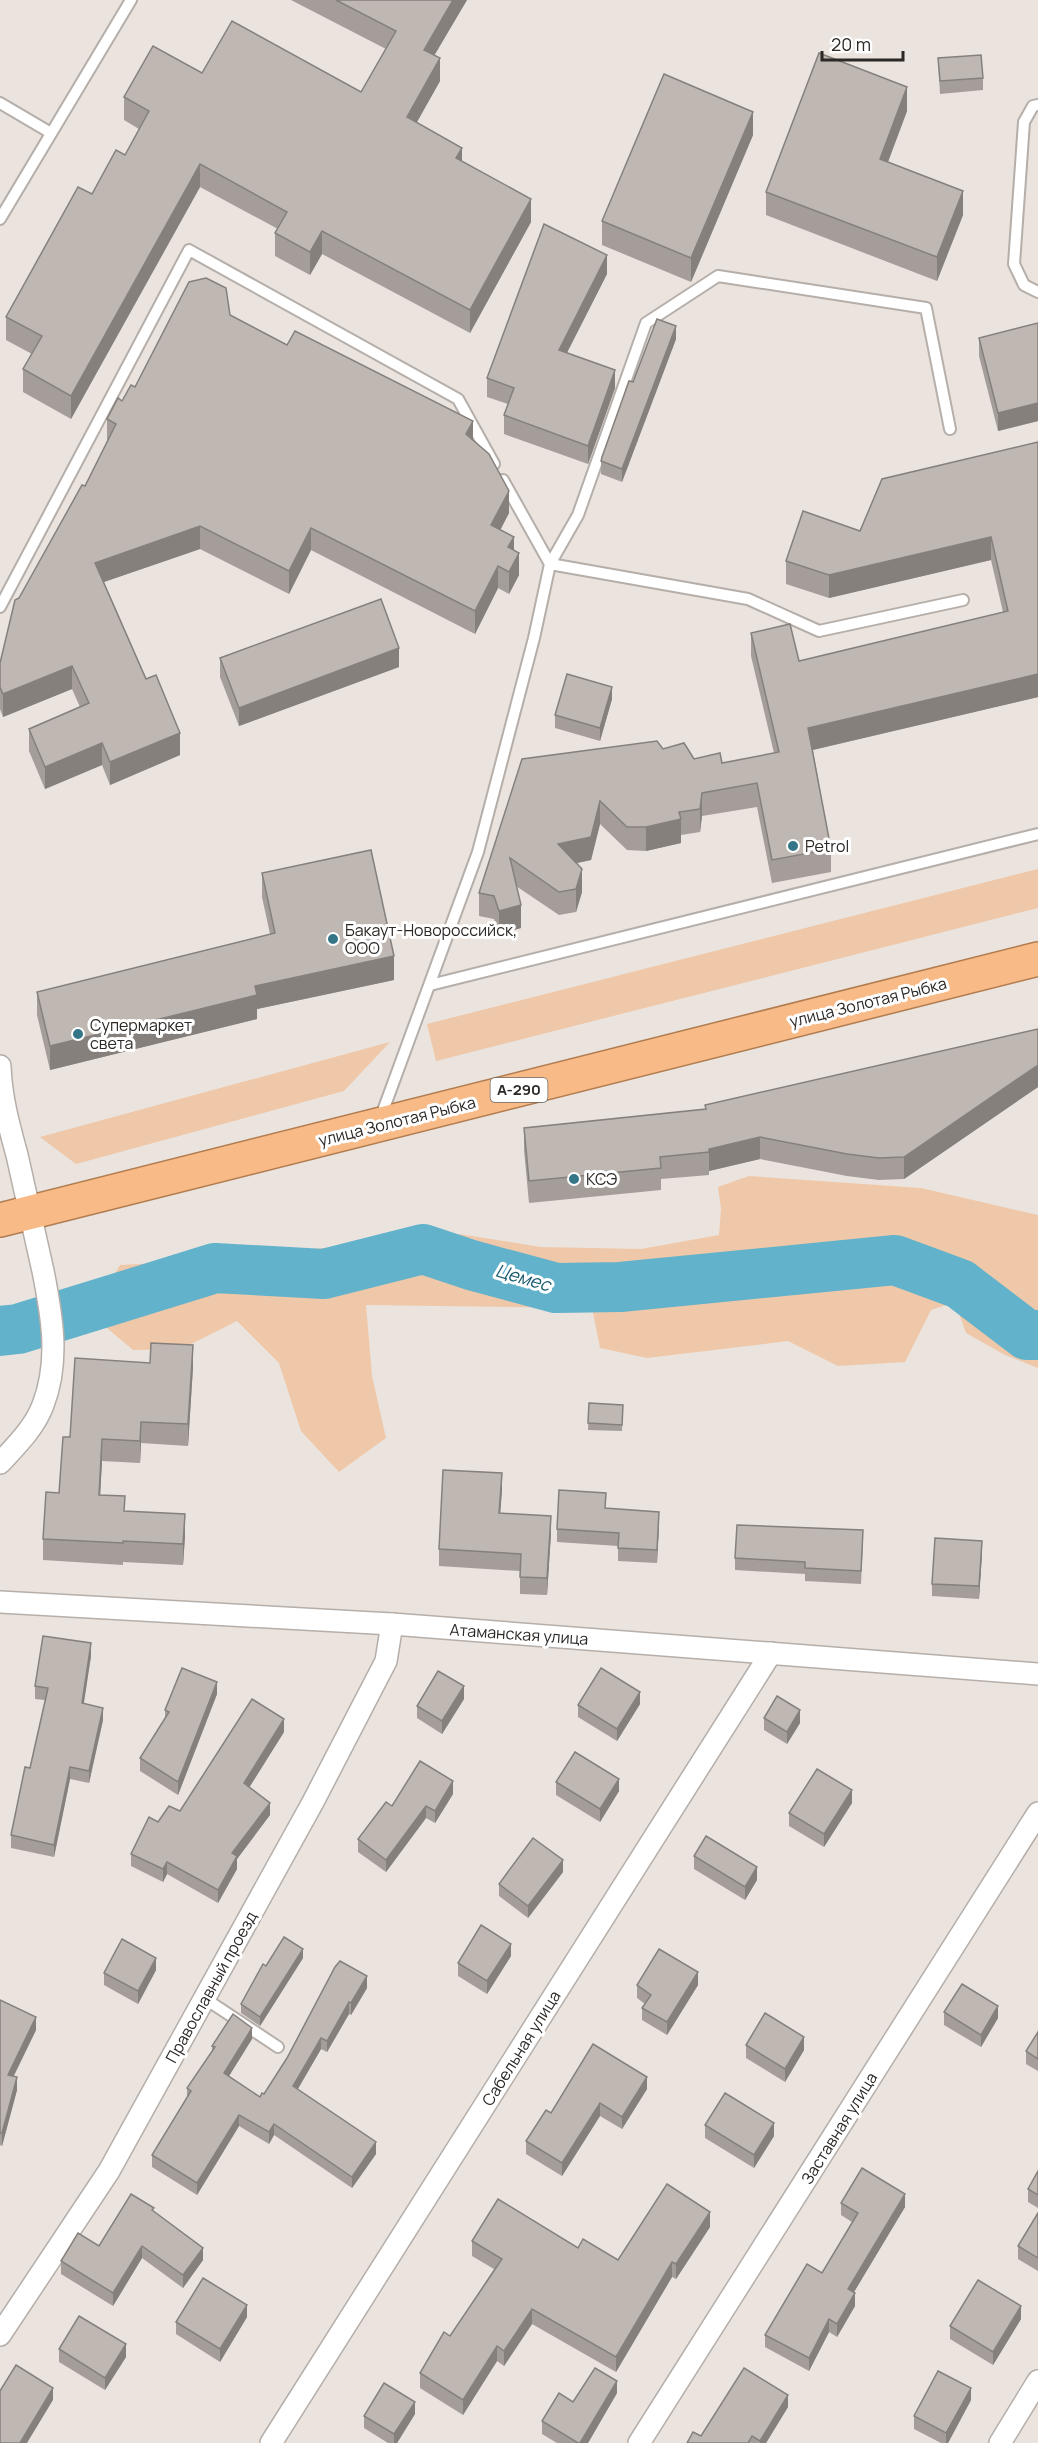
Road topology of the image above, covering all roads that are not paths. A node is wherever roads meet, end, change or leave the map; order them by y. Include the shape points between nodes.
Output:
1 (131, 0) edge
2 (0, 103) edge
3 (1038, 105) edge
4 (51, 134) junction
5 (0, 219) edge
6 (1038, 292) edge
7 (950, 429) dead end
8 (550, 564) junction
9 (963, 600) dead end
10 (0, 607) edge
11 (1038, 834) edge
12 (1038, 959) edge
13 (430, 985) junction
14 (0, 1066) edge
15 (378, 1126) junction
16 (15, 1217) edge
17 (0, 1463) edge
18 (0, 1602) edge
19 (392, 1624) junction
20 (771, 1653) junction
21 (1038, 1674) edge
22 (1038, 1814) edge
23 (204, 1998) junction
24 (278, 2047) dead end
25 (0, 2335) edge
26 (1038, 2381) edge
27 (271, 2443) edge
28 (639, 2443) edge
29 (1000, 2443) edge

1 - 4 lane
2 - 4 lane
3 - 6 lane via 1033,106 1024,122 1014,264 1024,285
4 - 5 lane
7 - 8 lane via 926,308 718,276 646,323 578,515
8 - 9 lane via 748,599 819,631
8 - 10 lane via 458,399 189,250
8 - 13 lane via 478,852
11 - 13 lane
12 - 15 highway, улица Золотая Рыбка / А-290
13 - 15 lane
14 - 16 street
15 - 16 highway, улица Золотая Рыбка / А-290
16 - 17 street via 49,1302 53,1369 43,1407 23,1439
18 - 19 street, Атаманская улица
19 - 20 street, Атаманская улица
19 - 23 street, Православный проезд via 386,1661
20 - 21 street, Атаманская улица
20 - 27 street, Сабельная улица
22 - 28 street, Заставная улица
23 - 24 lane
23 - 25 street, Православный проезд via 109,2171
26 - 29 street

